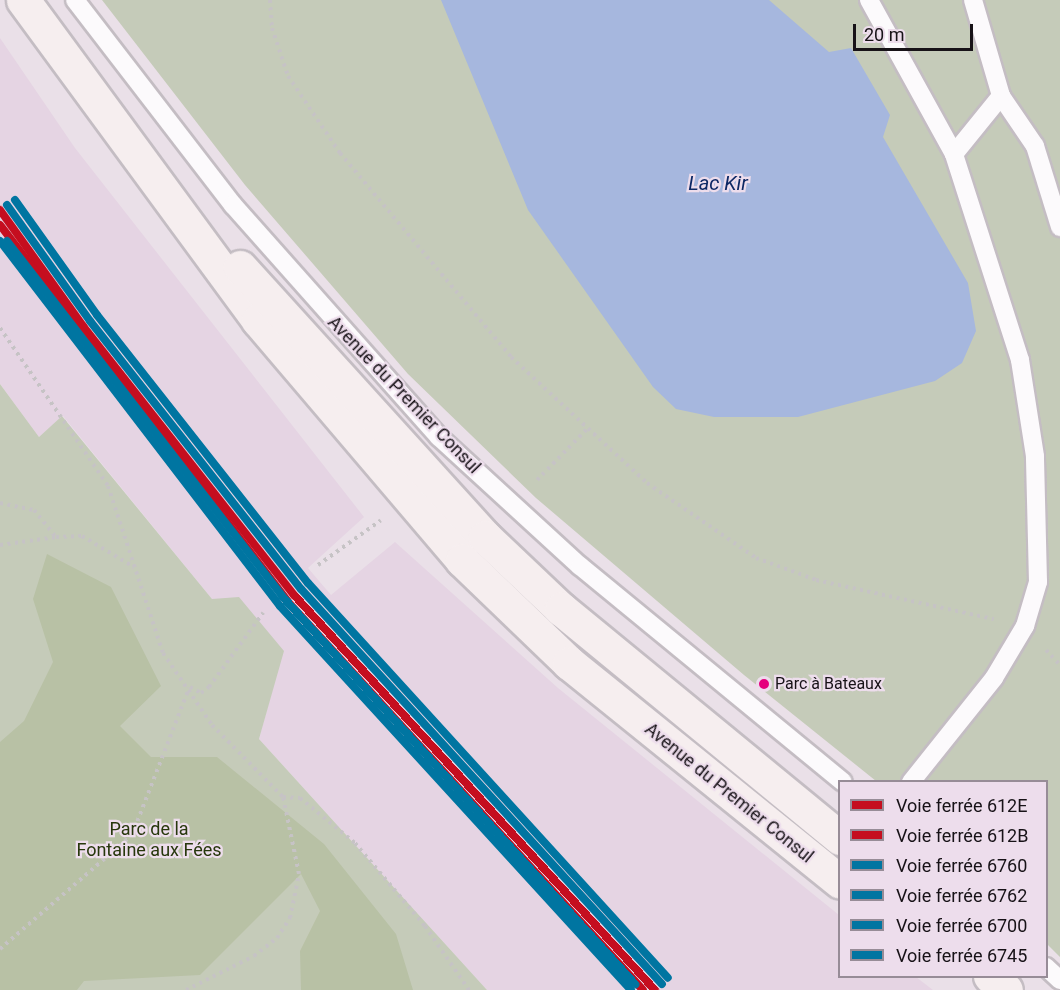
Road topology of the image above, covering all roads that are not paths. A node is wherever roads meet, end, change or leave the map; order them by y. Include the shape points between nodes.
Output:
1 (23, 0) edge
2 (75, 0) edge
3 (869, 0) edge
4 (973, 0) edge
5 (1001, 96) junction
6 (954, 154) junction
7 (162, 189) junction
8 (1060, 227) edge
9 (619, 704) junction
10 (841, 780) edge
11 (913, 780) edge
12 (838, 836) edge
13 (838, 846) edge
14 (838, 880) edge
15 (1048, 968) edge
16 (992, 978) edge
17 (1060, 980) edge
18 (1006, 990) edge

1 - 7 main road, Avenue du Premier Consul
2 - 10 lane, Avenue du Premier Consul via 233,205 439,437 580,566
3 - 6 lane
4 - 5 lane
5 - 6 lane
5 - 8 lane via 1035,146
6 - 11 lane via 1011,318 1029,409 1040,519 1038,582 1025,626 994,678
7 - 9 main road, Avenue du Premier Consul via 258,320 462,560 517,616
7 - 12 main road, Avenue du Premier Consul via 277,304 485,537 561,609
9 - 13 main road, Avenue du Premier Consul via 644,709 672,726 807,835
9 - 14 main road, Avenue du Premier Consul
15 - 17 lane
16 - 18 main road

